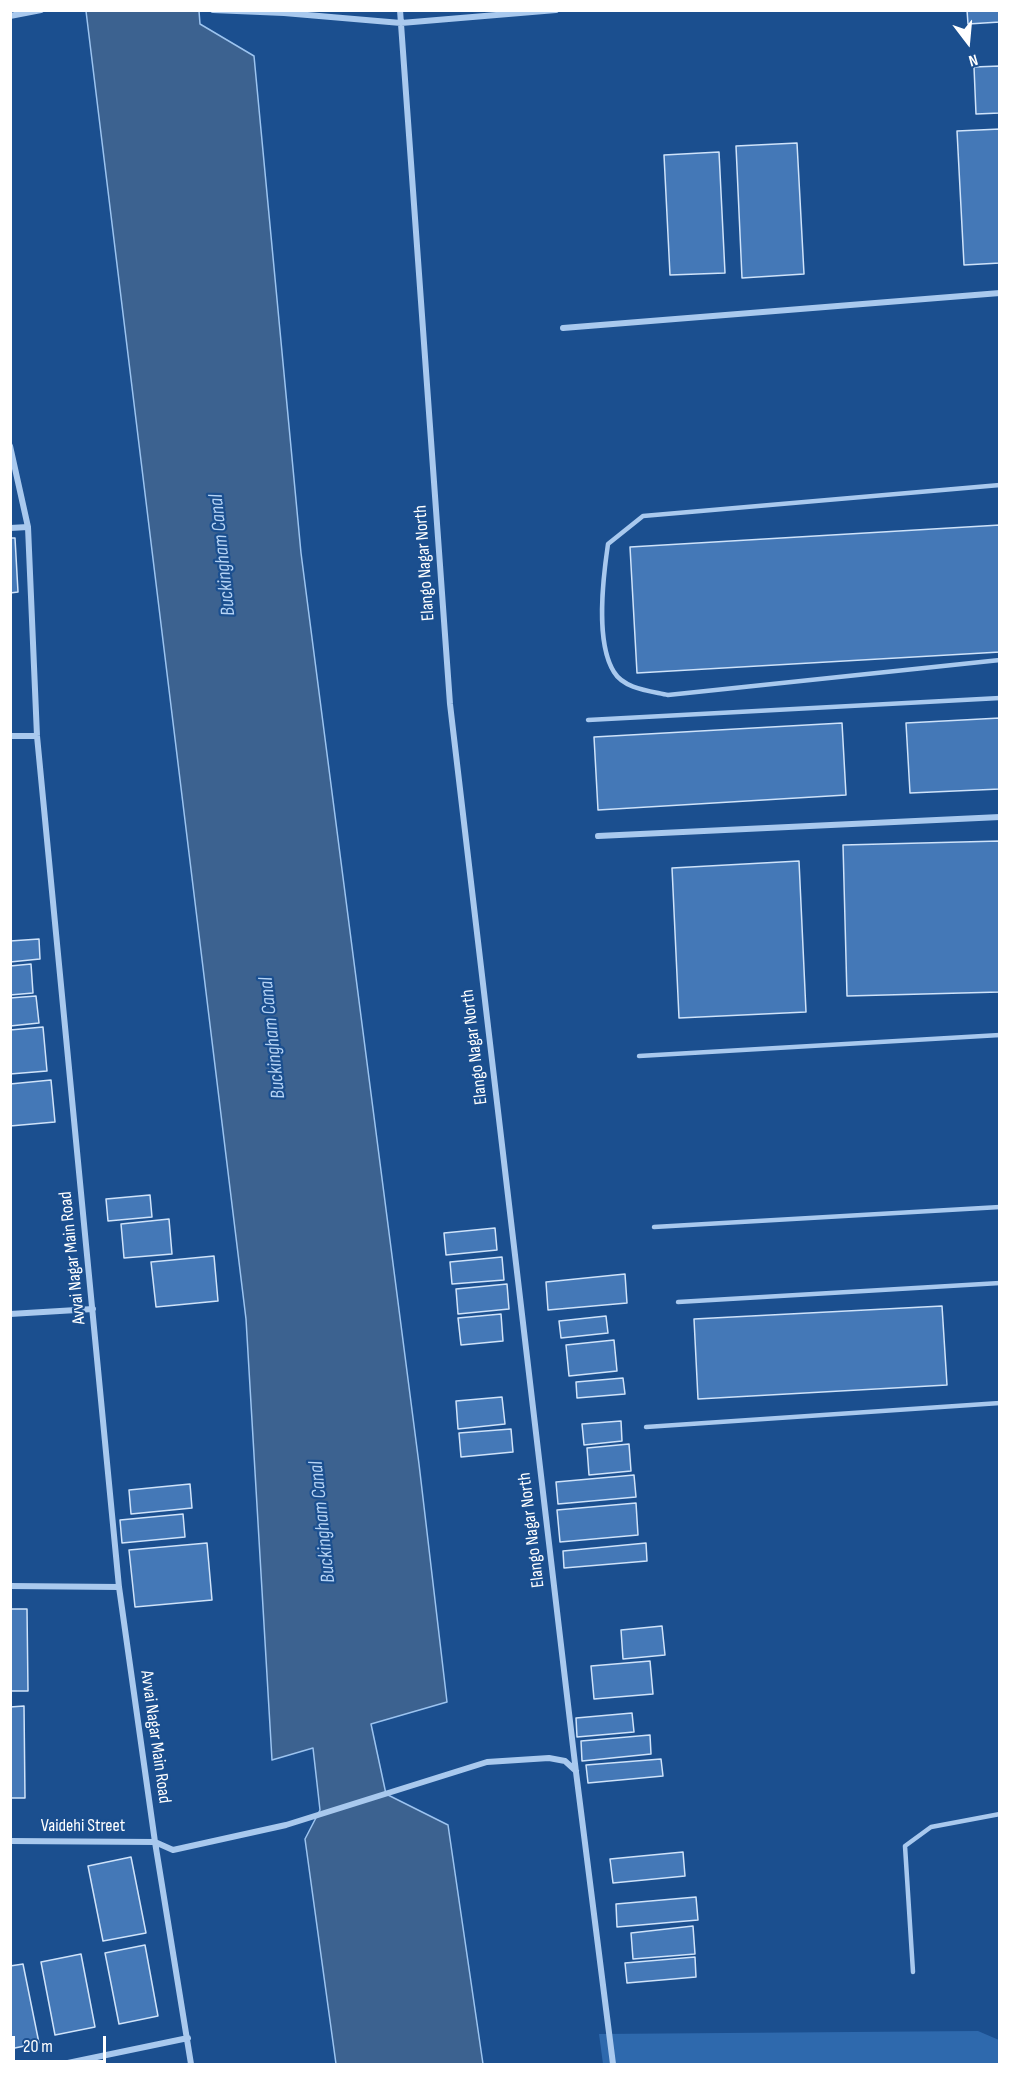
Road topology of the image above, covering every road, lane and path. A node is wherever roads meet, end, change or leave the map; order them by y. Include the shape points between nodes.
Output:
1 (41, 10) edge
2 (213, 10) edge
3 (400, 10) edge
4 (556, 10) edge
5 (10, 16) edge
6 (401, 23) junction
7 (999, 293) edge
8 (563, 328) dead end
9 (10, 446) edge
10 (999, 485) edge
11 (28, 527) junction
12 (10, 528) edge
13 (999, 660) edge
14 (999, 698) edge
15 (588, 720) dead end
16 (10, 736) edge
17 (37, 736) junction
18 (999, 817) edge
19 (598, 836) dead end
20 (999, 1035) edge
21 (639, 1056) dead end
22 (999, 1207) edge
23 (654, 1227) dead end
24 (999, 1283) edge
25 (678, 1302) dead end
26 (93, 1309) junction
27 (10, 1314) edge
28 (999, 1403) edge
29 (646, 1427) dead end
30 (10, 1586) edge
31 (119, 1587) junction
32 (576, 1772) junction
33 (999, 1814) edge
34 (10, 1841) edge
35 (155, 1842) junction
36 (914, 1972) dead end
37 (188, 2038) junction
38 (63, 2064) edge
39 (191, 2064) edge
40 (613, 2064) edge

1 - 5 street
2 - 6 street
3 - 6 street, Elango Nagar North
4 - 6 street
6 - 32 street, Elango Nagar North via 450,704
7 - 8 street
9 - 11 street, Avvai Nagar Main Road
10 - 13 lane via 643,516 608,544 601,590 606,650 614,674 635,688 668,695
11 - 12 street
11 - 17 street, Avvai Nagar Main Road
14 - 15 lane
16 - 17 street
17 - 26 street, Avvai Nagar Main Road
18 - 19 street
20 - 21 lane
22 - 23 lane
24 - 25 lane
26 - 27 street
26 - 31 street, Avvai Nagar Main Road
28 - 29 lane
30 - 31 street
31 - 35 street, Avvai Nagar Main Road
32 - 35 street, Vaidehi Street via 565,1761 549,1758 487,1762 286,1825 172,1850
32 - 40 street, Elango Nagar North
33 - 36 lane via 931,1827 904,1846
34 - 35 street, Vaidehi Street
35 - 37 street, Avvai Nagar Main Road
37 - 38 street
37 - 39 street, Avvai Nagar Main Road

